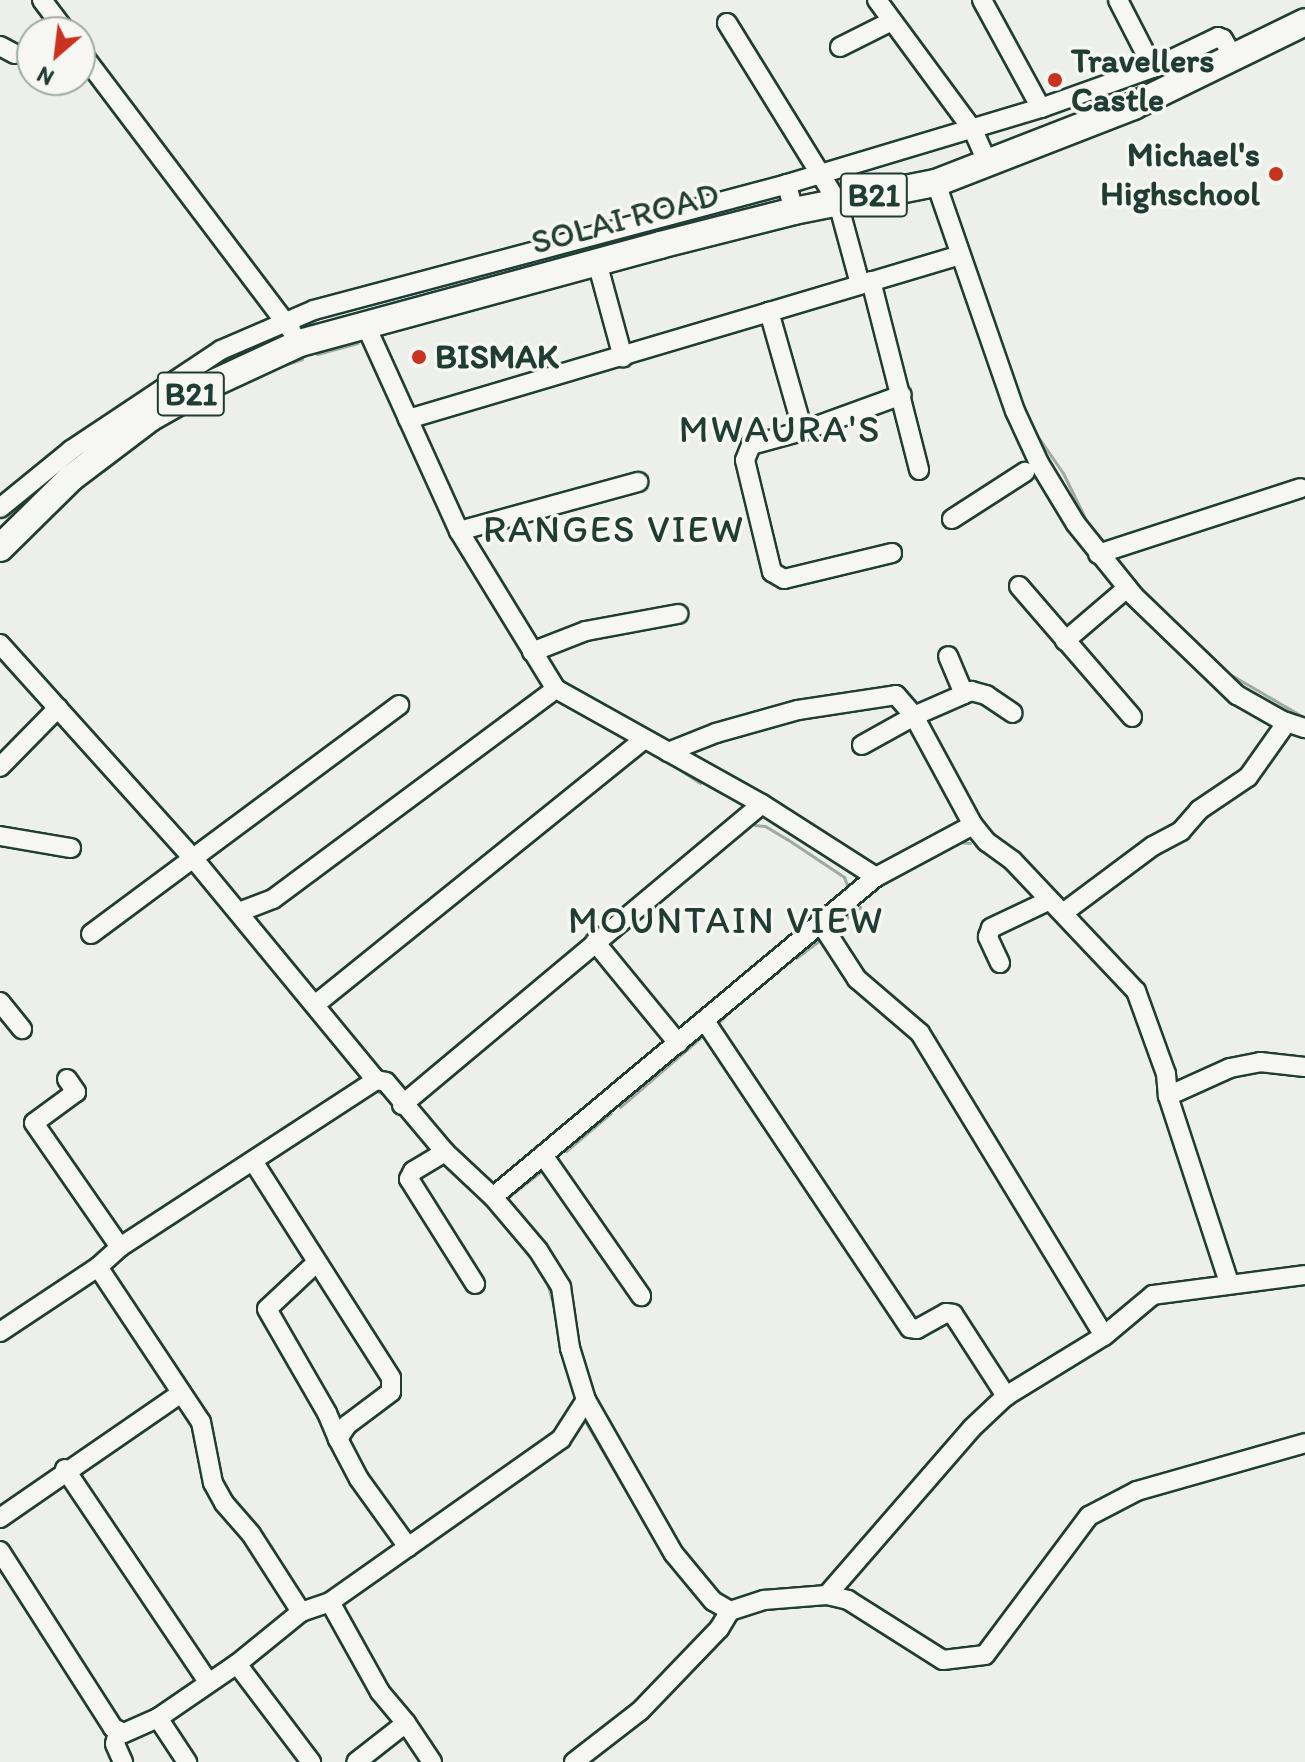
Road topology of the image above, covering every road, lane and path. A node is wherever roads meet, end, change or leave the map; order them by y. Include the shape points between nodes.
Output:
1 (877, 0) edge
2 (982, 0) edge
3 (1118, 0) edge
4 (892, 21) junction
5 (1305, 22) edge
6 (727, 23) dead end
7 (840, 47) dead end
8 (1233, 57) junction
9 (1153, 68) junction
10 (96, 72) edge
11 (1041, 108) junction
12 (973, 130) junction
13 (987, 161) junction
14 (823, 174) junction
15 (936, 183) junction
16 (787, 184) junction
17 (838, 203) junction
18 (794, 211) junction
19 (960, 255) junction
20 (597, 262) junction
21 (866, 283) junction
22 (769, 312) junction
23 (366, 326) junction
24 (293, 333) junction
25 (623, 358) junction
26 (902, 395) junction
27 (408, 419) junction
28 (803, 431) junction
29 (919, 470) dead end
30 (1025, 472) dead end
31 (638, 482) dead end
32 (1301, 488) dead end
33 (0, 508) edge
34 (952, 519) dead end
35 (459, 531) junction
36 (0, 548) edge
37 (892, 553) dead end
38 (1098, 554) junction
39 (1019, 586) dead end
40 (1127, 588) junction
41 (678, 614) dead end
42 (1065, 641) junction
43 (0, 644) edge
44 (532, 652) junction
45 (948, 656) dead end
46 (556, 689) junction
47 (964, 694) junction
48 (399, 705) dead end
49 (58, 708) junction
50 (1013, 713) dead end
51 (914, 716) junction
52 (1132, 717) dead end
53 (1296, 725) edge
54 (644, 739) junction
55 (862, 745) dead end
56 (668, 752) junction
57 (0, 767) edge
58 (762, 804) junction
59 (973, 825) junction
60 (0, 836) edge
61 (71, 848) dead end
62 (193, 858) junction
63 (876, 877) junction
64 (1056, 906) junction
65 (239, 912) junction
66 (820, 922) junction
67 (91, 934) dead end
68 (595, 942) junction
69 (1000, 963) dead end
70 (0, 1002) edge
71 (316, 1004) junction
72 (705, 1021) junction
73 (22, 1029) dead end
74 (678, 1043) junction
75 (1305, 1067) edge
76 (67, 1079) dead end
77 (376, 1080) junction
78 (1168, 1096) junction
79 (402, 1105) junction
80 (445, 1152) junction
81 (543, 1155) junction
82 (253, 1161) junction
83 (493, 1197) junction
84 (120, 1247) junction
85 (316, 1263) junction
86 (98, 1267) junction
87 (1305, 1275) edge
88 (1229, 1283) junction
89 (475, 1284) dead end
90 (641, 1296) dead end
91 (0, 1332) edge
92 (1104, 1336) junction
93 (181, 1393) junction
94 (1006, 1396) junction
95 (586, 1400) junction
96 (338, 1439) junction
97 (1305, 1443) edge
98 (65, 1469) junction
99 (0, 1518) edge
100 (408, 1547) junction
101 (0, 1551) edge
102 (827, 1595) junction
103 (330, 1602) junction
104 (730, 1611) junction
105 (301, 1612) junction
106 (237, 1664) junction
107 (208, 1682) junction
108 (158, 1718) junction
109 (406, 1723) junction
110 (118, 1732) junction
111 (123, 1762) edge
112 (187, 1762) edge
113 (311, 1762) edge
114 (356, 1762) edge
115 (432, 1762) edge
116 (574, 1762) edge

1 - 4 street
2 - 11 street
3 - 9 street
4 - 7 street
4 - 12 street
5 - 8 highway, SOLAI ROAD / B21
6 - 14 street
8 - 9 street via 1218,37
8 - 13 highway, SOLAI ROAD / B21 via 1133,106
9 - 11 street
10 - 24 street
11 - 12 street
12 - 13 street
12 - 14 street
13 - 15 highway, SOLAI ROAD / B21
14 - 16 street
14 - 17 street
15 - 17 highway, SOLAI ROAD / B21
15 - 19 street
16 - 18 street
16 - 24 street via 328,306
17 - 18 highway, SOLAI ROAD / B21
17 - 21 street
18 - 20 highway, SOLAI ROAD / B21
19 - 21 street
19 - 38 street via 1015,411 1039,463
20 - 23 highway, SOLAI ROAD / B21
20 - 25 street
21 - 22 street
21 - 26 street
22 - 25 street
22 - 28 street
23 - 24 highway, SOLAI ROAD / B21
23 - 27 street
24 - 33 street via 221,350 71,450
24 - 36 highway, SOLAI ROAD / B21 via 150,418 71,478
25 - 27 street
26 - 28 street
26 - 29 street
27 - 35 street
28 - 37 street via 751,445 745,460 776,577
30 - 34 street
31 - 35 street
32 - 38 street
35 - 44 street
38 - 40 street
39 - 42 street
40 - 42 street
40 - 53 street via 1237,695
41 - 44 street via 586,631
42 - 52 street
43 - 49 street
44 - 46 street
45 - 47 street
46 - 54 street
46 - 65 street via 273,899
47 - 50 street via 986,695
47 - 51 street
48 - 62 street
49 - 57 street
49 - 62 street
51 - 55 street
51 - 56 street via 896,695 884,695 798,710
51 - 59 street
53 - 64 street via 1248,777 1199,810 1181,831
54 - 56 street
54 - 71 street
56 - 58 street
58 - 63 street
58 - 68 street
59 - 63 street
59 - 64 street
60 - 61 street
62 - 65 street
62 - 67 street
63 - 66 street
64 - 69 street via 991,928 988,937
64 - 78 street via 1136,991 1166,1074
65 - 71 street
66 - 72 street
66 - 92 street via 857,979 920,1033
68 - 74 street
68 - 79 street
70 - 73 street
71 - 77 street
72 - 74 street
72 - 94 street via 910,1328 953,1314
74 - 81 street
75 - 78 street via 1245,1065
76 - 84 street via 76,1092 34,1123
77 - 79 street via 386,1082
77 - 82 street
78 - 88 street
79 - 80 street
80 - 83 street
80 - 89 street via 409,1179
81 - 83 street
81 - 90 street
82 - 84 street
82 - 85 street
83 - 95 street via 554,1271
84 - 86 street
85 - 96 street via 267,1309
85 - 96 street via 391,1378 391,1392 347,1425
86 - 91 street
86 - 93 street
87 - 88 street
88 - 92 street via 1153,1295
92 - 94 street
93 - 98 street
93 - 105 street via 201,1422 213,1483
94 - 102 street
95 - 100 street via 561,1439
95 - 104 street via 674,1554 713,1601
96 - 100 street via 359,1479
97 - 102 street via 1137,1491 1089,1516 985,1655 943,1660 848,1600
98 - 99 street
98 - 107 street
100 - 103 street
101 - 110 street
102 - 104 street via 764,1600
103 - 105 street
103 - 109 street via 380,1692
104 - 116 street via 640,1711
105 - 106 street
106 - 107 street
106 - 113 street
107 - 108 street
108 - 110 street
108 - 112 street
109 - 114 street
109 - 115 street
110 - 111 street via 115,1744

